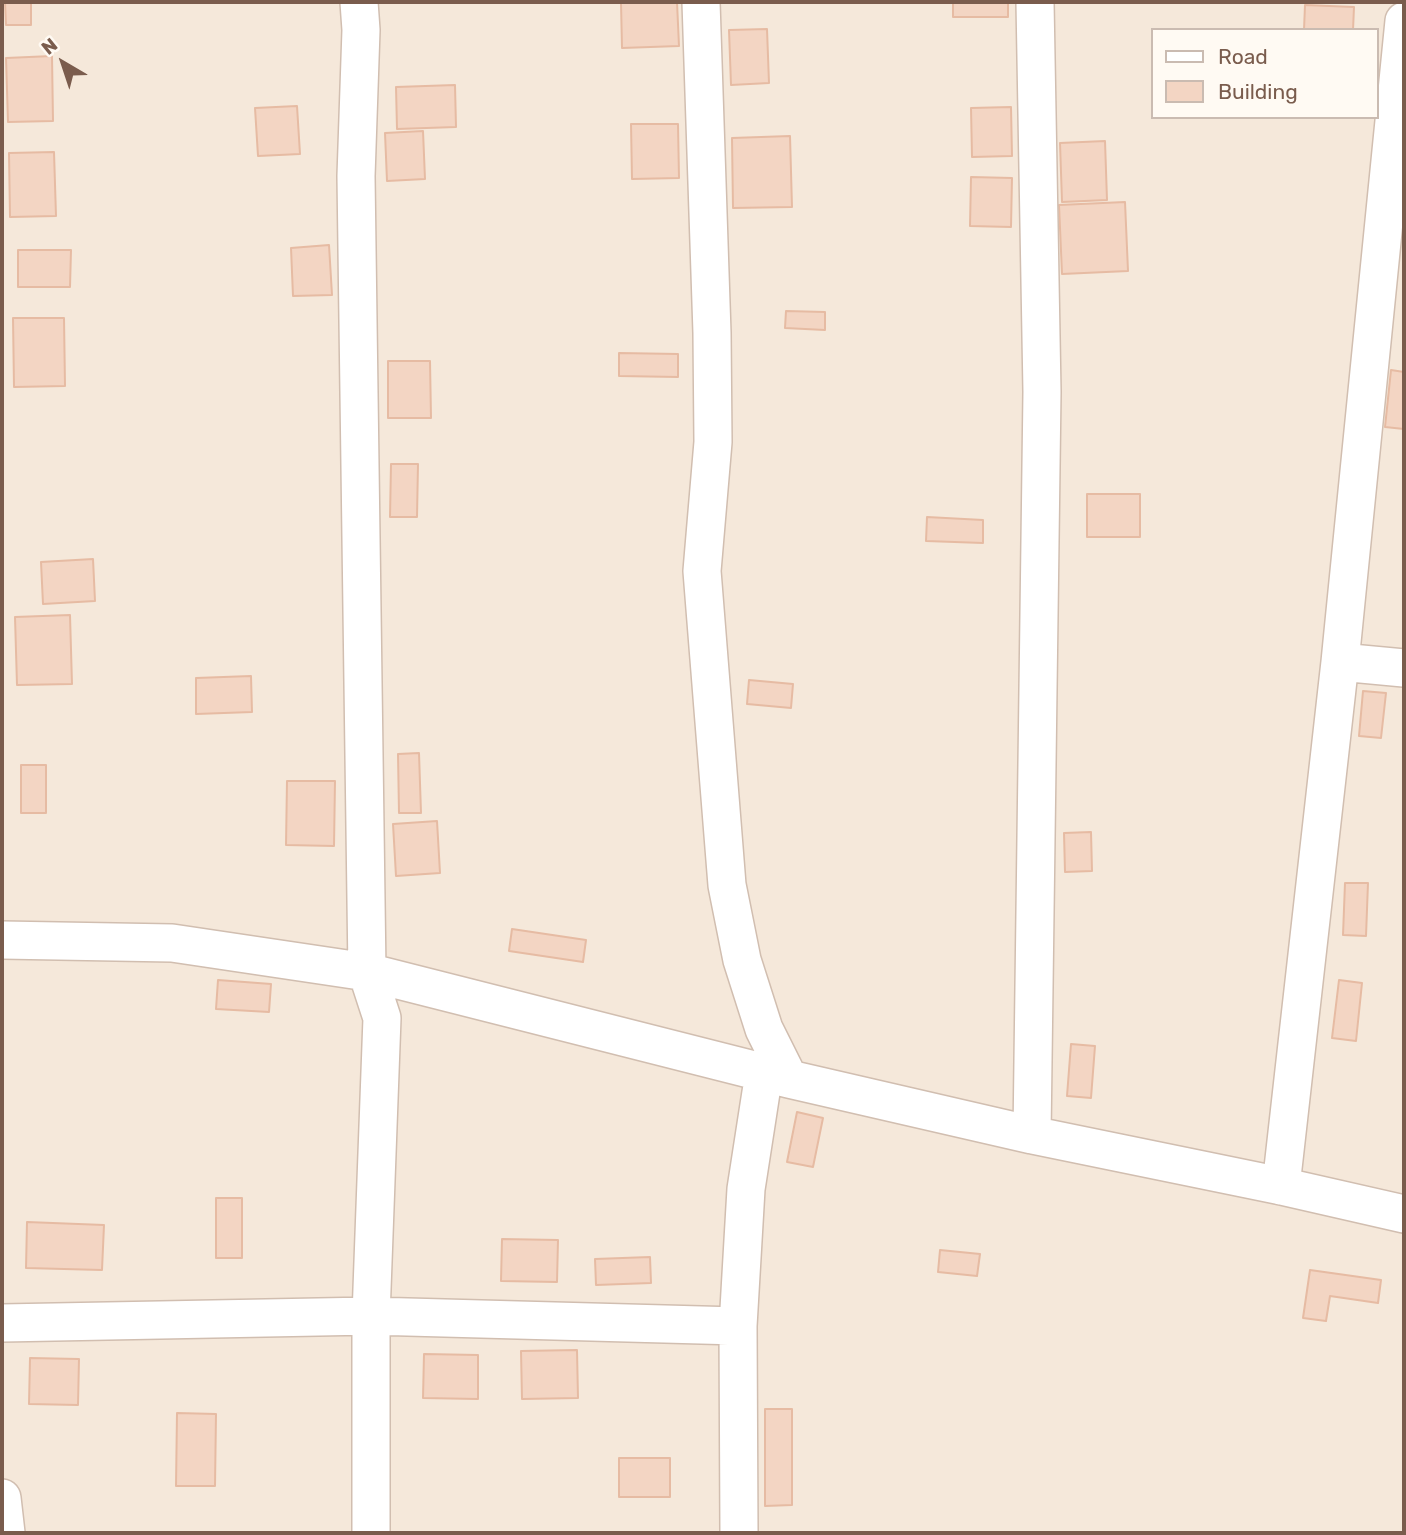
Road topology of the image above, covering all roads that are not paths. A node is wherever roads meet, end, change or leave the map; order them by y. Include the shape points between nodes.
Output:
1 (359, 2) edge
2 (701, 2) edge
3 (1035, 2) edge
4 (1404, 21) edge
5 (1340, 662) junction
6 (1404, 668) edge
7 (2, 940) edge
8 (367, 972) junction
9 (777, 1076) junction
10 (1032, 1135) junction
11 (1281, 1186) junction
12 (1404, 1214) edge
13 (371, 1316) junction
14 (2, 1323) edge
15 (738, 1326) junction
16 (2, 1498) edge
17 (6, 1533) edge
18 (371, 1533) edge
19 (739, 1533) edge

1 - 8 street via 356,176
2 - 9 street via 713,428 702,571 727,885 741,960
3 - 10 street via 1042,392
4 - 5 street
5 - 6 street
5 - 11 street
7 - 8 street via 172,943
8 - 9 street
8 - 13 street via 382,1018
9 - 10 street
9 - 15 street via 746,1189
10 - 11 street
11 - 12 street
13 - 14 street
13 - 15 street
13 - 18 street
15 - 19 street
16 - 17 street

